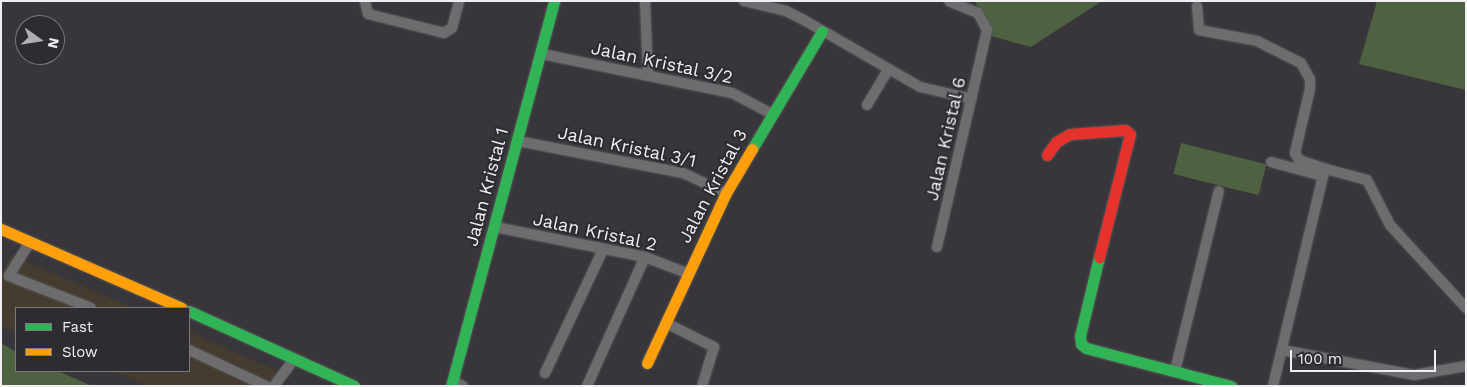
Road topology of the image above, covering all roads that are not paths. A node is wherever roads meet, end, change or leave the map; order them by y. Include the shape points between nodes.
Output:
1 (365, 1) edge
2 (459, 1) edge
3 (554, 1) edge
4 (644, 1) edge
5 (744, 1) edge
6 (949, 1) edge
7 (1197, 6) dead end
8 (822, 31) junction
9 (542, 54) junction
10 (888, 70) junction
11 (648, 75) junction
12 (972, 99) junction
13 (866, 105) dead end
14 (772, 114) junction
15 (518, 141) junction
16 (1047, 155) dead end
17 (1271, 162) dead end
18 (1324, 172) junction
19 (1219, 191) dead end
20 (726, 193) junction
21 (495, 226) junction
22 (1, 229) edge
23 (30, 242) junction
24 (937, 247) dead end
25 (603, 250) junction
26 (645, 257) junction
27 (687, 274) junction
28 (88, 307) edge
29 (180, 307) edge
30 (1466, 308) edge
31 (190, 311) edge
32 (666, 322) junction
33 (190, 350) edge
34 (1282, 350) junction
35 (294, 359) junction
36 (647, 363) dead end
37 (1466, 366) edge
38 (1175, 371) junction
39 (545, 373) dead end
40 (456, 384) edge
41 (703, 384) dead end
42 (266, 386) edge
43 (274, 386) edge
44 (354, 386) edge
45 (587, 386) edge
46 (1231, 386) edge
47 (1273, 386) edge

1 - 2 street via 368,14 444,33 452,28
3 - 9 street, Jalan Kristal 1
4 - 11 street
5 - 8 street via 786,11
6 - 12 street, Jalan Kristal 6 via 981,16 987,37
7 - 18 street via 1199,30 1257,41 1301,64 1310,80 1310,90 1296,152 1299,160
8 - 10 street
8 - 14 street, Jalan Kristal 3
9 - 11 street, Jalan Kristal 3/2
9 - 15 street, Jalan Kristal 1
10 - 12 street via 920,87
10 - 13 street
11 - 14 street, Jalan Kristal 3/2 via 732,93
12 - 24 street, Jalan Kristal 6
14 - 20 street, Jalan Kristal 3
15 - 20 street, Jalan Kristal 3/1 via 683,173
15 - 21 street, Jalan Kristal 1
16 - 38 street via 1056,142 1070,134 1125,130 1130,134 1080,336 1081,344
17 - 18 street
18 - 30 street via 1367,180 1390,225
18 - 34 street
19 - 38 street
20 - 27 street, Jalan Kristal 3
21 - 25 street, Jalan Kristal 2
21 - 40 street, Jalan Kristal 1
22 - 23 street
23 - 28 street via 9,276
23 - 29 street
25 - 26 street, Jalan Kristal 2
25 - 39 street
26 - 27 street, Jalan Kristal 2
26 - 45 street
27 - 32 street, Jalan Kristal 3
31 - 35 street
32 - 36 street, Jalan Kristal 3
32 - 41 street via 714,347
33 - 42 street
34 - 37 street via 1414,375
34 - 47 street
35 - 43 street
35 - 44 street
38 - 46 street

